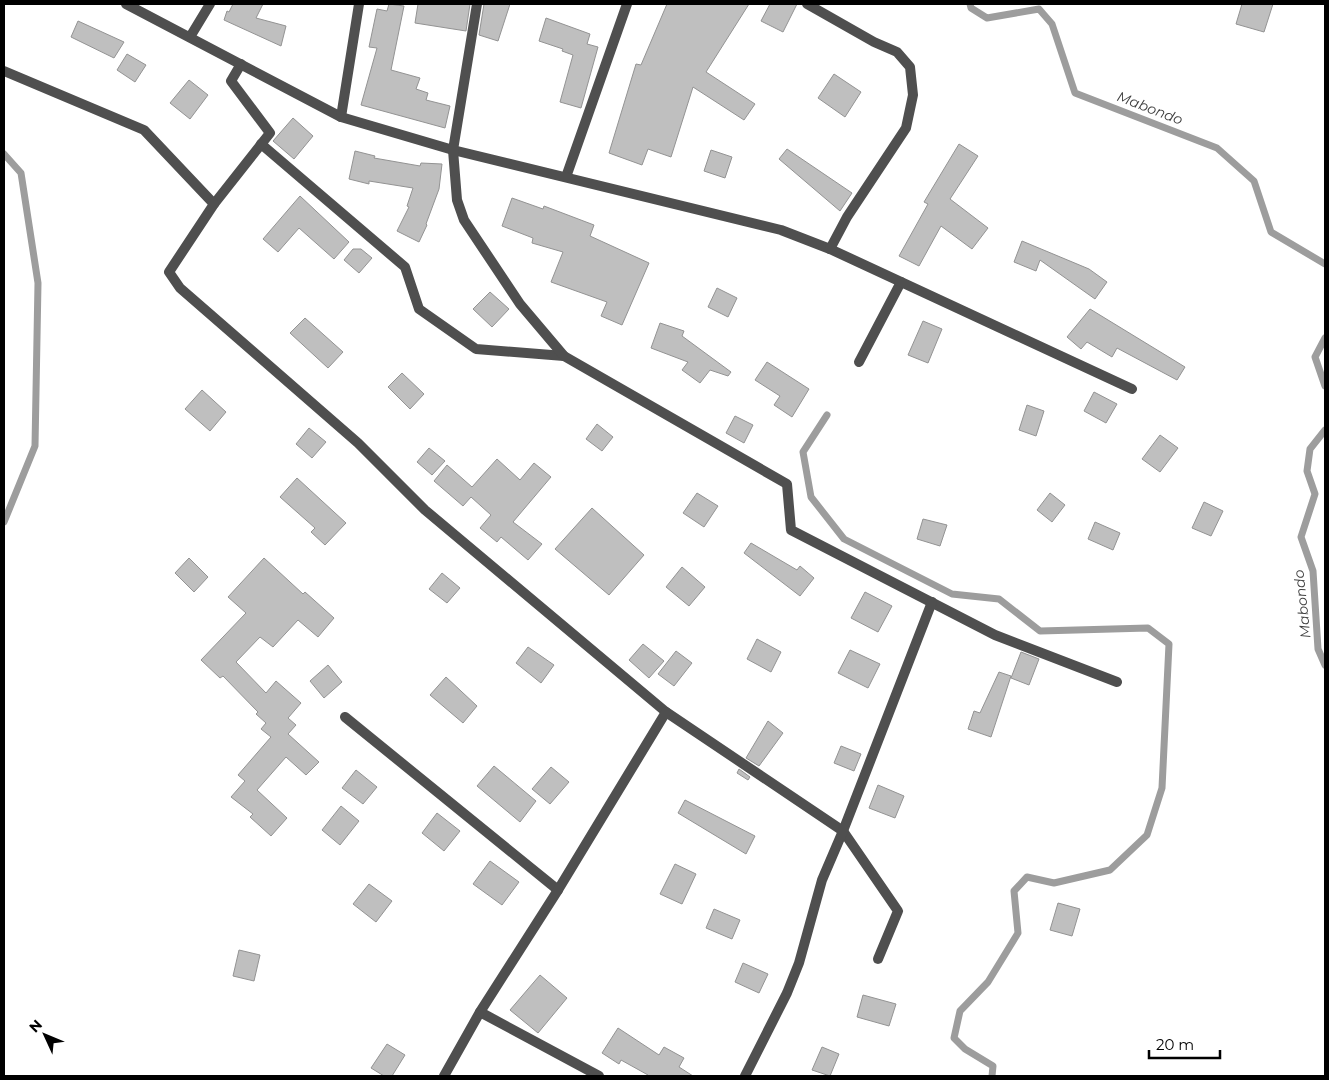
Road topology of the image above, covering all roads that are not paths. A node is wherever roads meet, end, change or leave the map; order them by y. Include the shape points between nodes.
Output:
1 (126, 4) edge
2 (210, 4) edge
3 (359, 4) edge
4 (477, 4) edge
5 (627, 4) edge
6 (807, 4) edge
7 (190, 37) junction
8 (241, 64) junction
9 (4, 71) edge
10 (341, 117) junction
11 (261, 144) junction
12 (453, 150) junction
13 (566, 177) junction
14 (214, 204) junction
15 (830, 249) junction
16 (902, 282) junction
17 (564, 356) junction
18 (859, 362) dead end
19 (1132, 389) dead end
20 (932, 602) junction
21 (1117, 682) dead end
22 (666, 712) junction
23 (345, 717) dead end
24 (843, 831) junction
25 (558, 890) junction
26 (878, 959) dead end
27 (480, 1012) junction
28 (444, 1076) edge
29 (599, 1076) edge
30 (745, 1076) edge

1 - 7 street
2 - 7 street
3 - 10 street
4 - 12 street
5 - 13 street
6 - 15 street via 898,52 910,67 913,95 906,128 847,217
7 - 8 street
8 - 10 street
8 - 11 street via 231,81 270,133
9 - 14 street via 144,130
10 - 12 street
11 - 14 street
11 - 17 street via 404,267 419,308 476,349
12 - 13 street
12 - 17 street via 457,200 464,220 520,304
13 - 15 street via 781,230
14 - 22 street via 169,272 180,288 358,443 425,510
15 - 16 street
16 - 18 street
16 - 19 street
17 - 20 street via 787,484 791,530
20 - 21 street via 995,635
20 - 24 street
22 - 24 street
22 - 25 street
23 - 25 street
24 - 26 street via 898,911
24 - 30 street via 822,880 799,963
25 - 27 street
27 - 28 street
27 - 29 street

